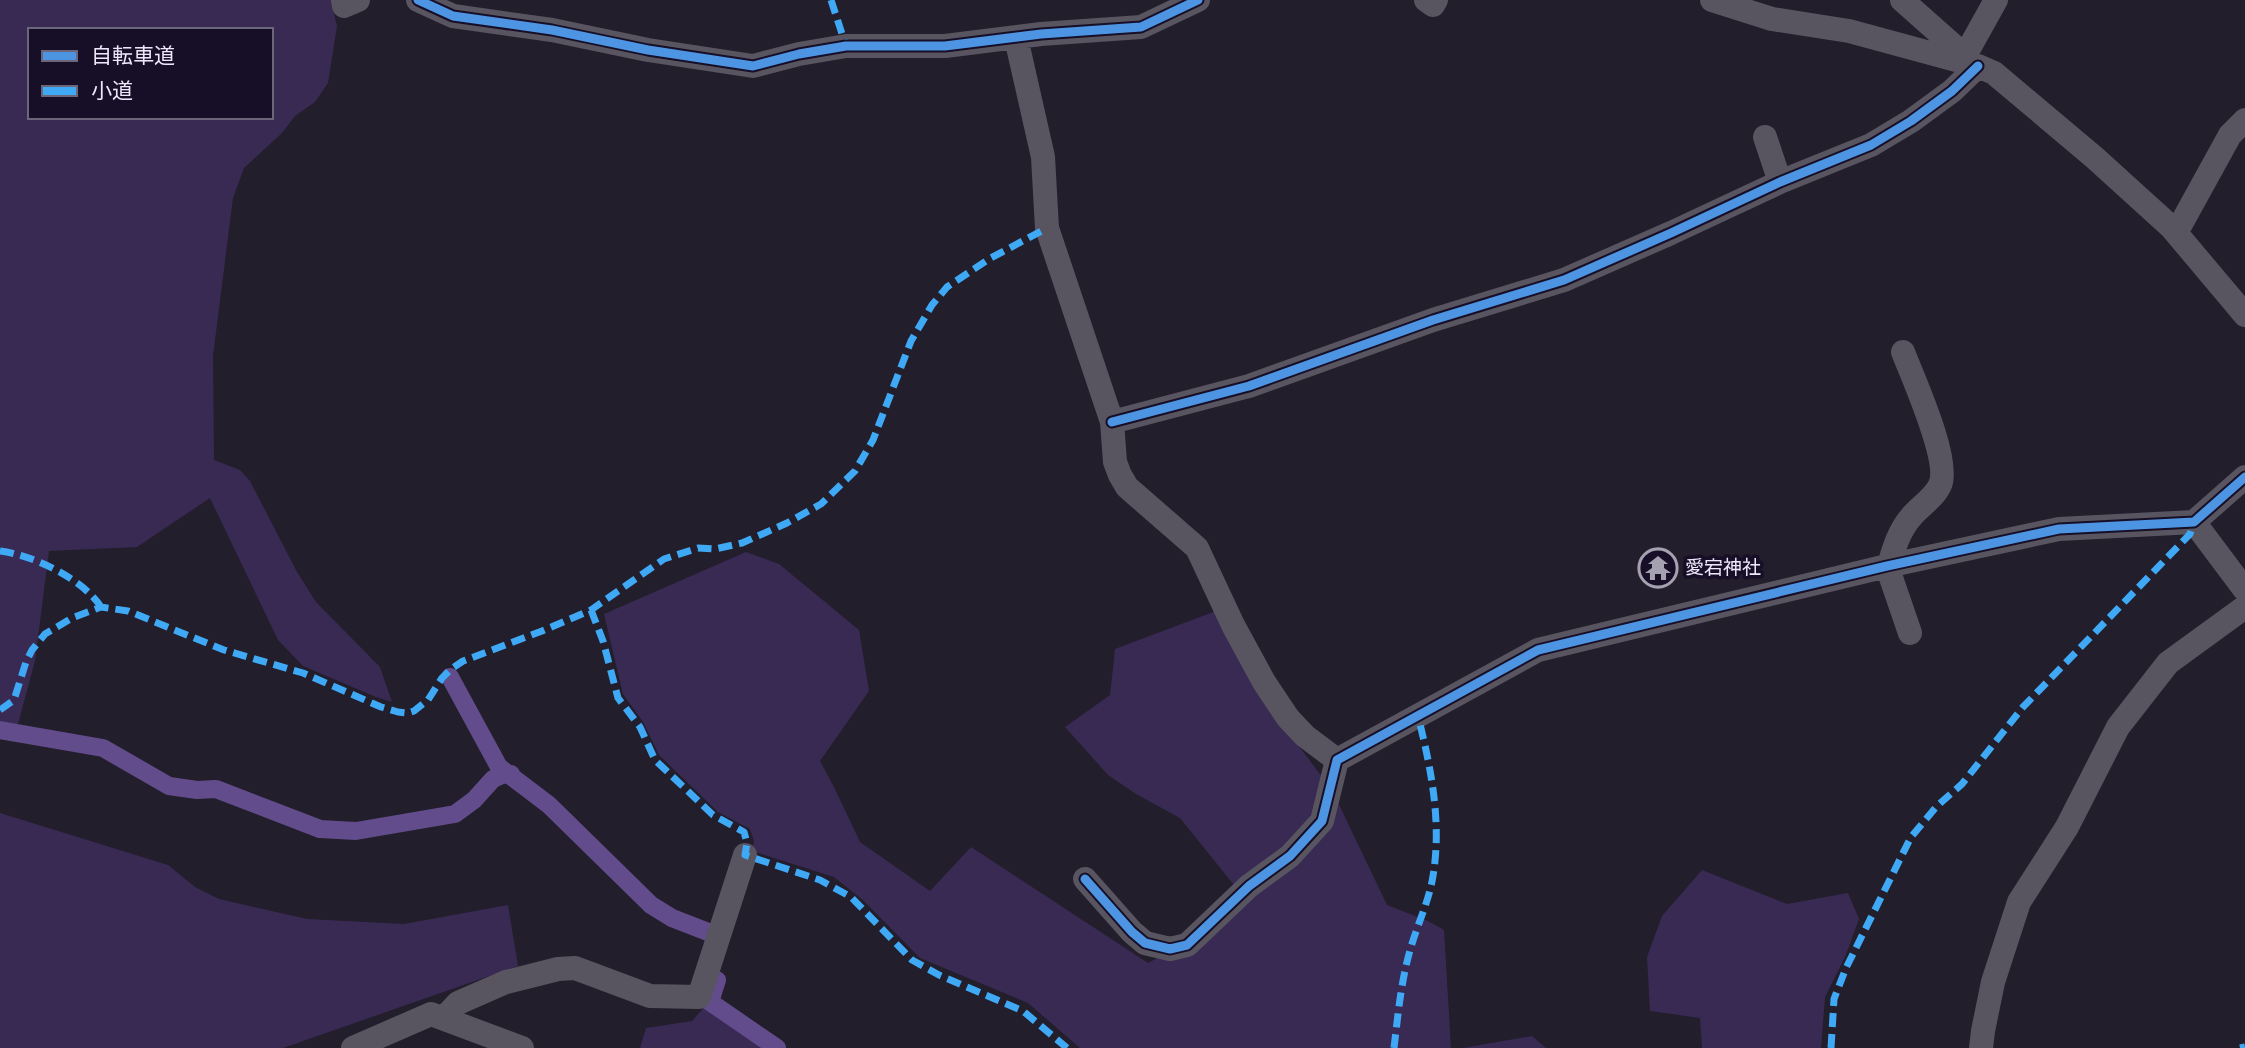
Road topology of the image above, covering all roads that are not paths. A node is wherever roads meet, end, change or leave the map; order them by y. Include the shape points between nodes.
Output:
1 (342, 0) edge
2 (358, 0) edge
3 (418, 0) edge
4 (1198, 0) edge
5 (1426, 0) edge
6 (1436, 0) edge
7 (1712, 0) edge
8 (1902, 0) edge
9 (1996, 0) edge
10 (1016, 38) junction
11 (1968, 61) junction
12 (2245, 120) edge
13 (1765, 137) dead end
14 (1780, 182) junction
15 (2176, 233) junction
16 (2245, 315) edge
17 (1903, 352) dead end
18 (1112, 422) junction
19 (2245, 477) edge
20 (2194, 522) junction
21 (1888, 565) junction
22 (2245, 590) edge
23 (2245, 607) edge
24 (1910, 633) dead end
25 (1337, 760) junction
26 (745, 855) dead end
27 (1085, 879) dead end
28 (444, 1018) junction
29 (468, 1039) edge
30 (353, 1048) edge
31 (522, 1048) edge
32 (1981, 1048) edge

1 - 2 street via 344,6
3 - 10 street via 453,16 753,66 846,46 945,47
4 - 10 street via 1141,27
5 - 6 street via 1433,5
7 - 11 street via 1772,19 1849,31
8 - 11 street
9 - 11 street
10 - 18 street via 1044,157 1046,228
11 - 14 street via 1952,91 1911,121 1871,145
11 - 15 street via 1994,73
12 - 15 street via 2230,135
13 - 14 street
14 - 18 street via 1564,280 1433,320 1249,386
15 - 16 street
17 - 21 street via 1943,471 1940,486 1898,536
18 - 25 street via 1119,475 1197,548 1270,691 1305,736
19 - 20 street
20 - 21 street via 2059,529
20 - 22 street
21 - 24 street
21 - 25 street via 1538,650
23 - 32 street via 2168,663 2118,727 2067,827 2019,902 1993,982
25 - 27 street via 1322,821 1290,856 1249,886 1187,945 1170,949 1145,943
26 - 28 street via 699,997 650,996 575,968 558,969 506,982 458,1003
28 - 29 street
28 - 30 street via 431,1014
29 - 31 street

